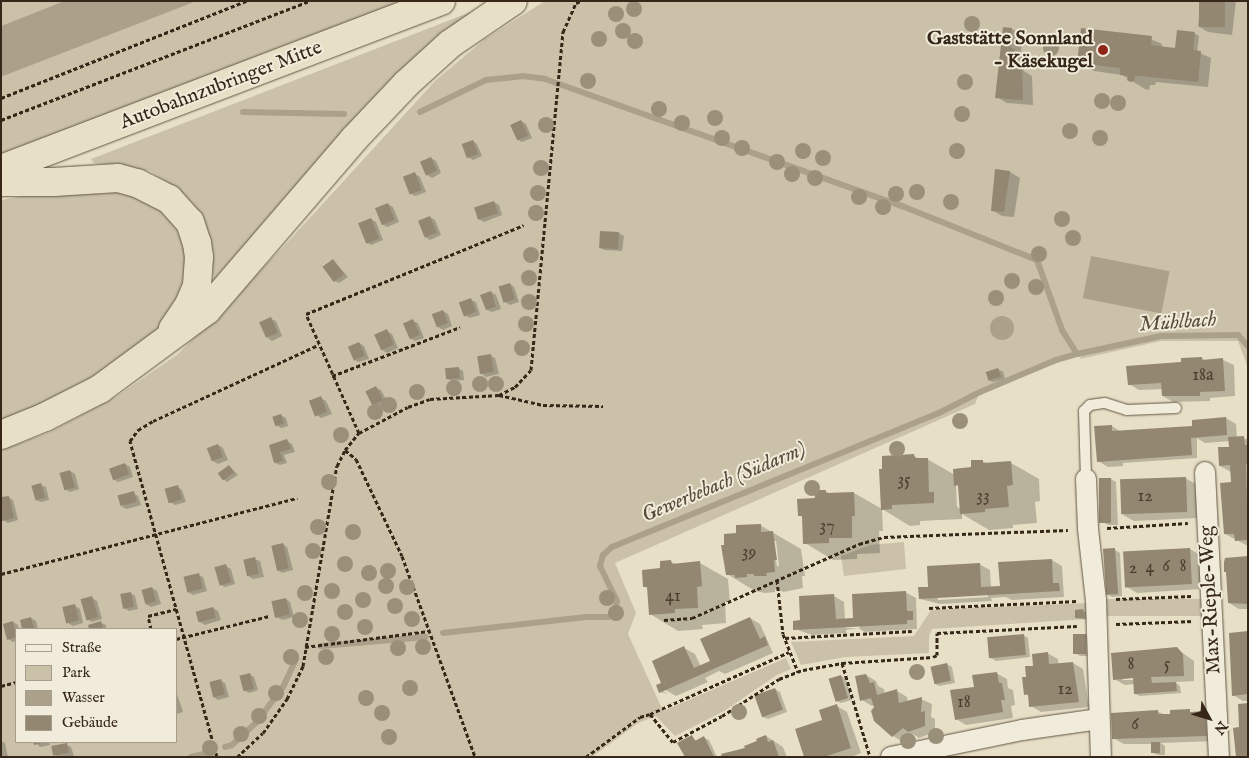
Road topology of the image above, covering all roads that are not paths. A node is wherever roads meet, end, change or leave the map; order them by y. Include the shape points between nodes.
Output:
1 (441, 1) edge
2 (513, 1) edge
3 (1, 169) edge
4 (1, 182) edge
5 (166, 341) junction
6 (1176, 408) dead end
7 (1, 434) edge
8 (1205, 472) dead end
9 (1086, 479) joint
10 (1099, 720) junction
11 (891, 757) edge
12 (1102, 757) edge
13 (1219, 757) edge

1 - 3 highway, Autobahnzubringer Mitte
2 - 5 highway via 450,44 406,84 354,139 207,310
4 - 5 highway via 118,178 155,190 181,210 190,222 198,243 199,270 189,305
5 - 7 highway via 100,389 45,417
6 - 9 lane via 1127,410 1105,403 1090,404 1084,411
8 - 13 street, Max-Rieple-Weg
9 - 10 street via 1096,600
10 - 11 street via 1022,730
10 - 12 street

